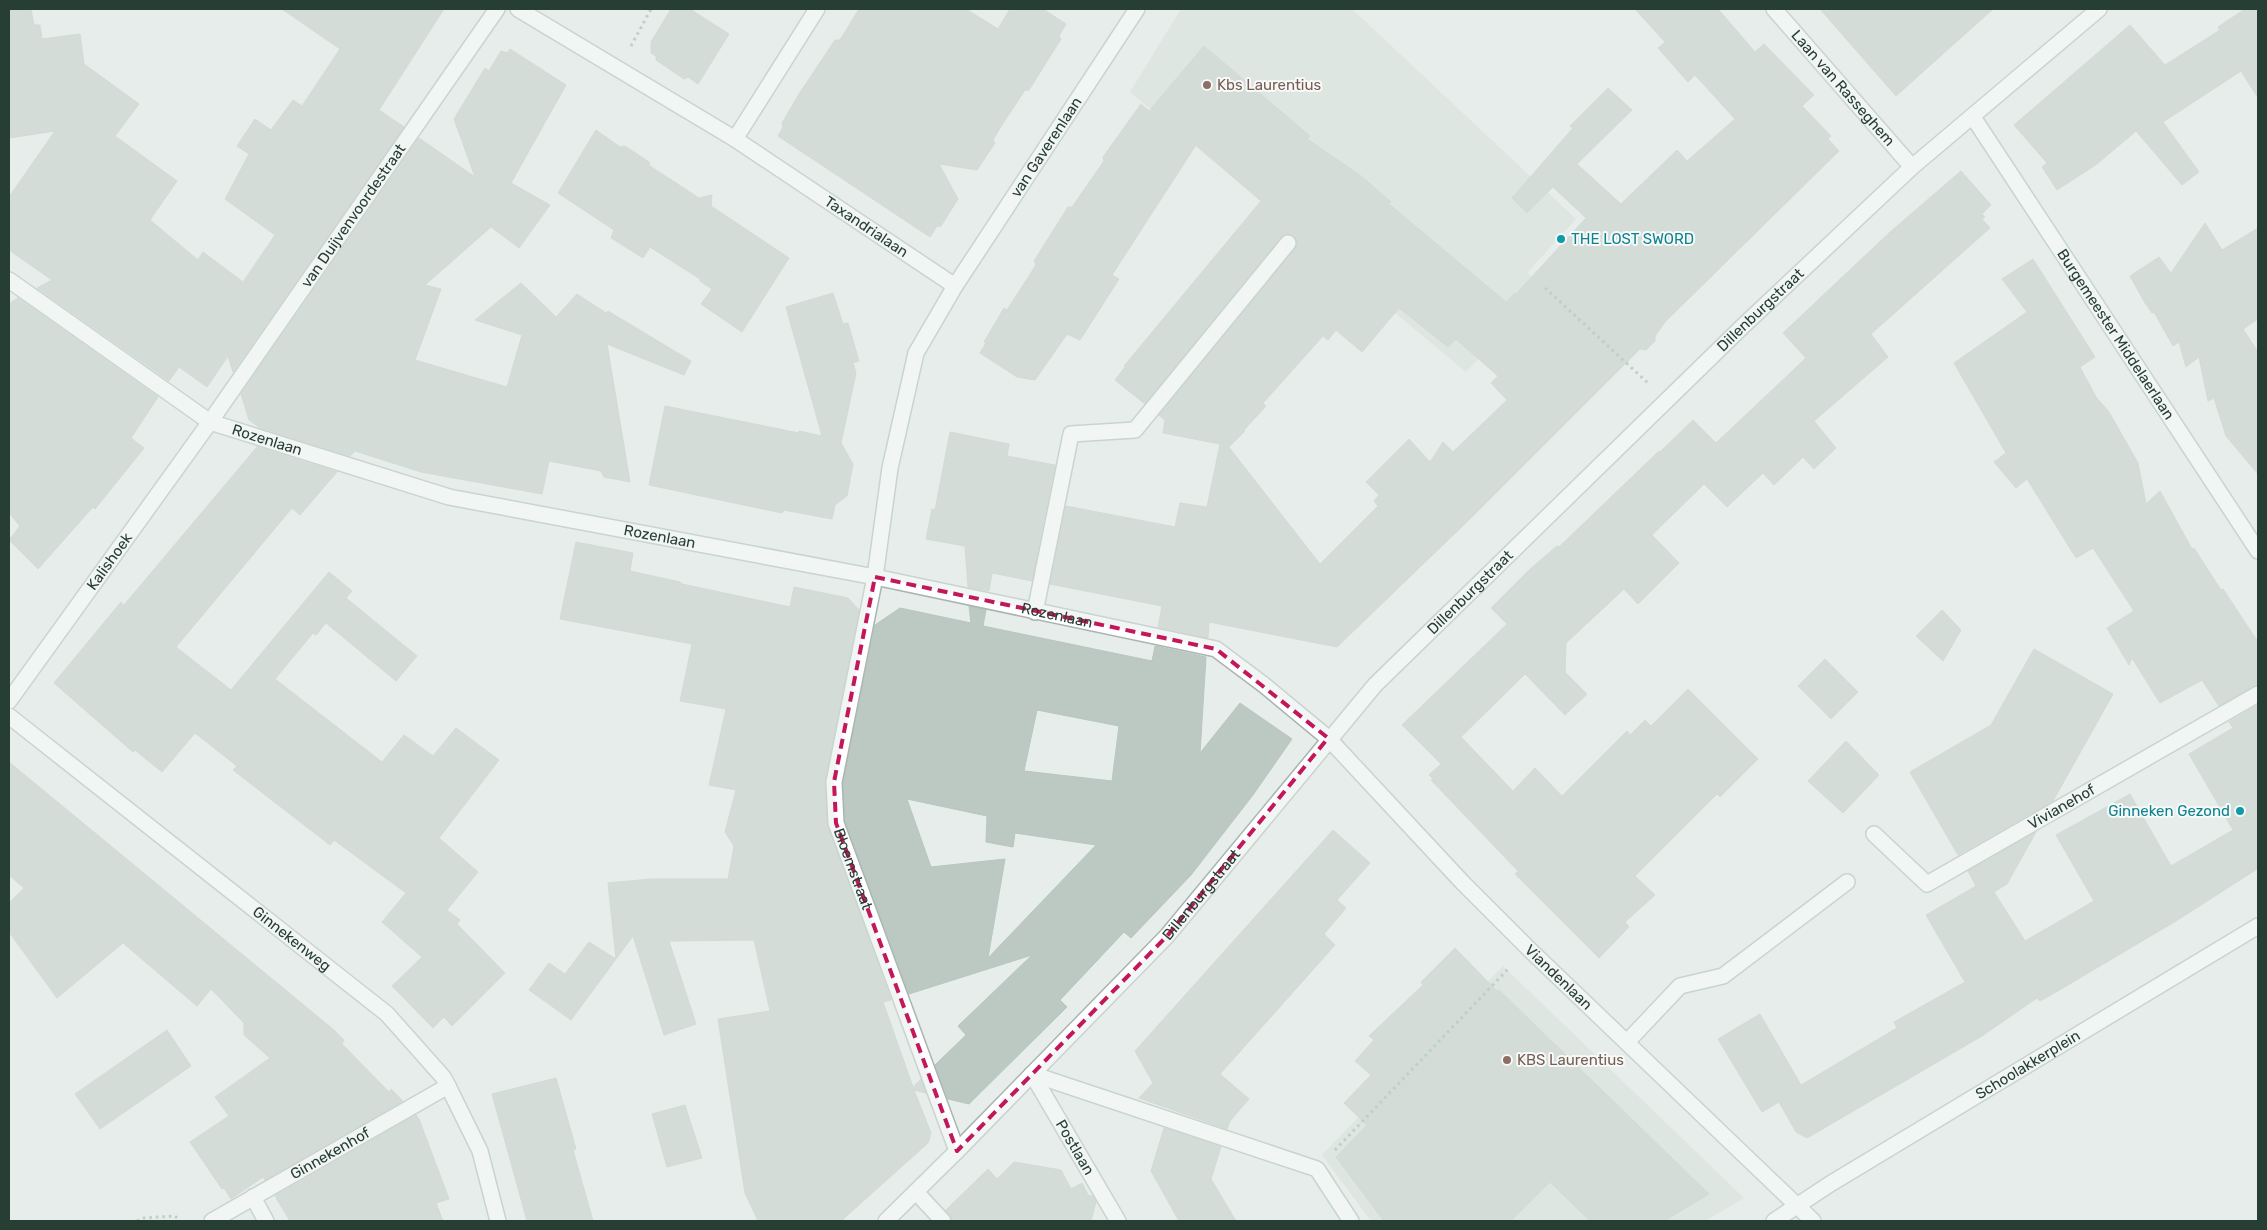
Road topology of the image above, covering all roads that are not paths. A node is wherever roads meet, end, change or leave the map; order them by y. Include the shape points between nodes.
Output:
1 (496, 9) edge
2 (518, 9) edge
3 (817, 9) edge
4 (1137, 9) edge
5 (1774, 9) edge
6 (2099, 9) edge
7 (1973, 117) junction
8 (735, 139) junction
9 (1912, 167) junction
10 (1288, 243) dead end
11 (9, 280) edge
12 (955, 286) junction
13 (210, 422) junction
14 (2258, 551) edge
15 (875, 577) junction
16 (1035, 612) junction
17 (2258, 694) edge
18 (9, 701) edge
19 (9, 716) edge
20 (1328, 738) junction
21 (1874, 834) dead end
22 (1847, 882) dead end
23 (2258, 926) edge
24 (1627, 1042) junction
25 (1032, 1074) junction
26 (448, 1086) junction
27 (957, 1151) junction
28 (916, 1192) junction
29 (253, 1197) junction
30 (1797, 1205) junction
31 (212, 1221) edge
32 (266, 1221) edge
33 (498, 1221) edge
34 (886, 1221) edge
35 (943, 1221) edge
36 (1118, 1221) edge
37 (1351, 1221) edge
38 (1774, 1221) edge
39 (1813, 1221) edge

1 - 13 street, van Duijvenvoordestraat
2 - 8 street, Taxandrialaan
3 - 8 street
4 - 12 street, van Gaverenlaan
5 - 9 street, Laan van Rasseghem
6 - 7 street, Dillenburgstraat
7 - 9 street, Dillenburgstraat
7 - 14 street, Burgemeester Middelaerlaan
8 - 12 street, Taxandrialaan
9 - 20 street, Dillenburgstraat via 1375,684
10 - 16 street via 1135,430 1072,434
11 - 13 street, Rozenlaan
12 - 15 street via 916,353 890,468
13 - 15 street, Rozenlaan via 449,497
13 - 18 street, Kalishoek
15 - 16 street, Rozenlaan
15 - 27 street, Bloemstraat via 834,782 836,824
16 - 20 street, Rozenlaan via 1216,649
17 - 21 street, Vivianehof via 1927,884
19 - 26 street, Ginnekenweg via 387,1014
20 - 24 street, Viandenlaan via 1464,883
20 - 25 street, Dillenburgstraat via 1167,936
22 - 24 street via 1723,976 1680,986
23 - 30 street, Schoolakkerplein
24 - 30 street, Viandenlaan
25 - 27 street, Dillenburgstraat
25 - 36 street, Postlaan
25 - 37 street via 1317,1169
26 - 29 street, Ginnekenhof
26 - 33 street, Ginnekenweg via 480,1151
27 - 28 street, Dillenburgstraat
28 - 34 street, Dillenburgstraat
28 - 35 street
29 - 31 street, Ginnekenhof
29 - 32 street
30 - 38 street
30 - 39 street, Viandenlaan

